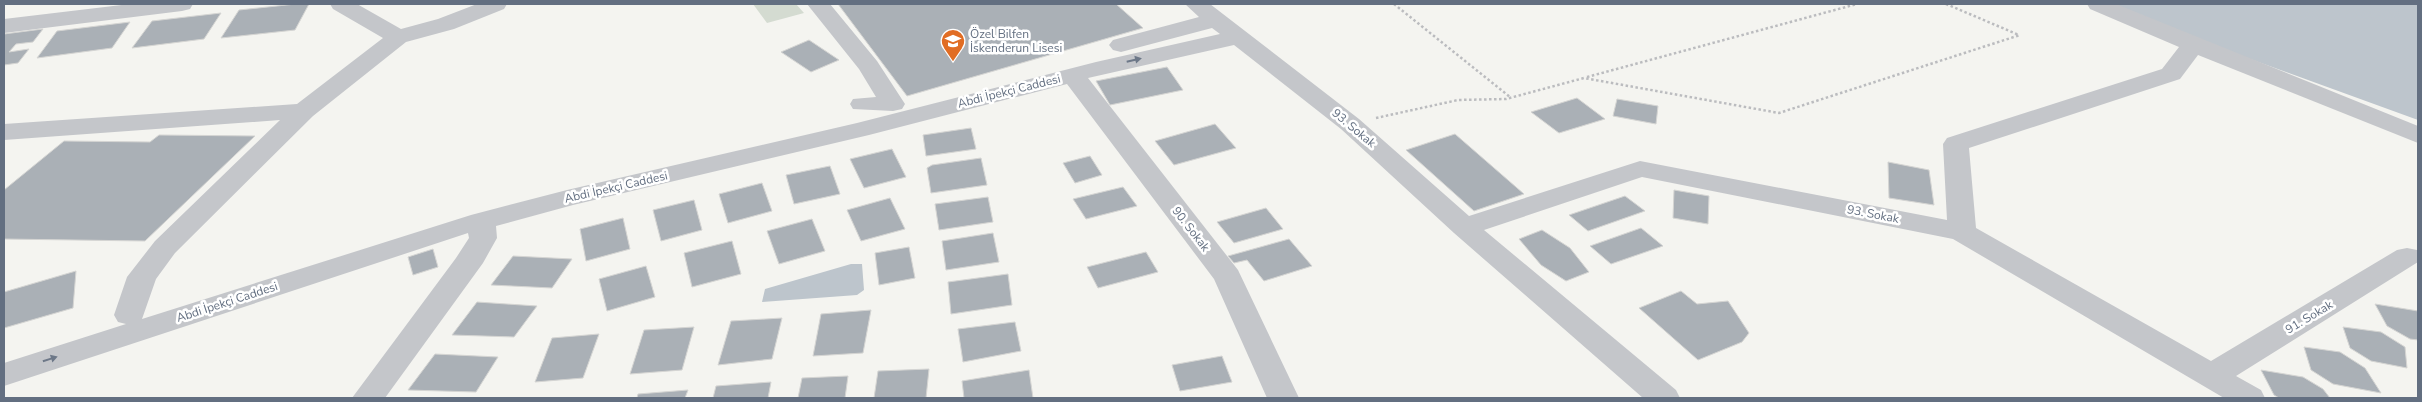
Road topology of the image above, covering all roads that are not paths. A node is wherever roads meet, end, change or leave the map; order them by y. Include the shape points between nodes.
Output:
1 (182, 4) edge
2 (341, 4) edge
3 (496, 4) edge
4 (818, 4) edge
5 (2098, 4) edge
6 (1206, 12) edge
7 (4, 26) edge
8 (398, 37) junction
9 (1238, 37) junction
10 (2193, 45) junction
11 (1073, 75) junction
12 (862, 104) dead end
13 (893, 104) junction
14 (304, 111) junction
15 (4, 132) edge
16 (2418, 136) edge
17 (481, 222) junction
18 (1464, 227) junction
19 (1962, 232) junction
20 (2407, 257) dead end
21 (129, 315) junction
22 (4, 354) edge
23 (4, 375) edge
24 (2211, 376) junction
25 (368, 398) edge
26 (1283, 398) edge
27 (1664, 398) edge
28 (2249, 398) edge

1 - 7 street
2 - 8 street
3 - 8 street via 446,24
4 - 13 street via 869,66
5 - 10 street
6 - 9 street, 93. Sokak
6 - 13 street, Abdi İpekçi Caddesi
8 - 14 street
11 -> 9 street, Abdi İpekçi Caddesi
9 - 18 street, 93. Sokak via 1350,124
10 - 16 street
10 - 19 street via 2171,74 1956,144
11 - 17 street, Abdi İpekçi Caddesi via 860,130 567,198
11 - 26 street, 90. Sokak via 1228,277
12 - 13 street
13 - 21 street, Abdi İpekçi Caddesi via 471,207
14 - 15 street
14 - 21 street via 165,246 142,277
23 -> 17 street, Abdi İpekçi Caddesi via 335,266
17 - 25 street via 483,238 468,263
18 - 19 street, 93. Sokak via 1640,169
18 - 27 street, 93. Sokak
19 - 24 street, 93. Sokak
20 - 24 street, 91. Sokak
21 - 22 street, Abdi İpekçi Caddesi
24 - 28 street, 93. Sokak

